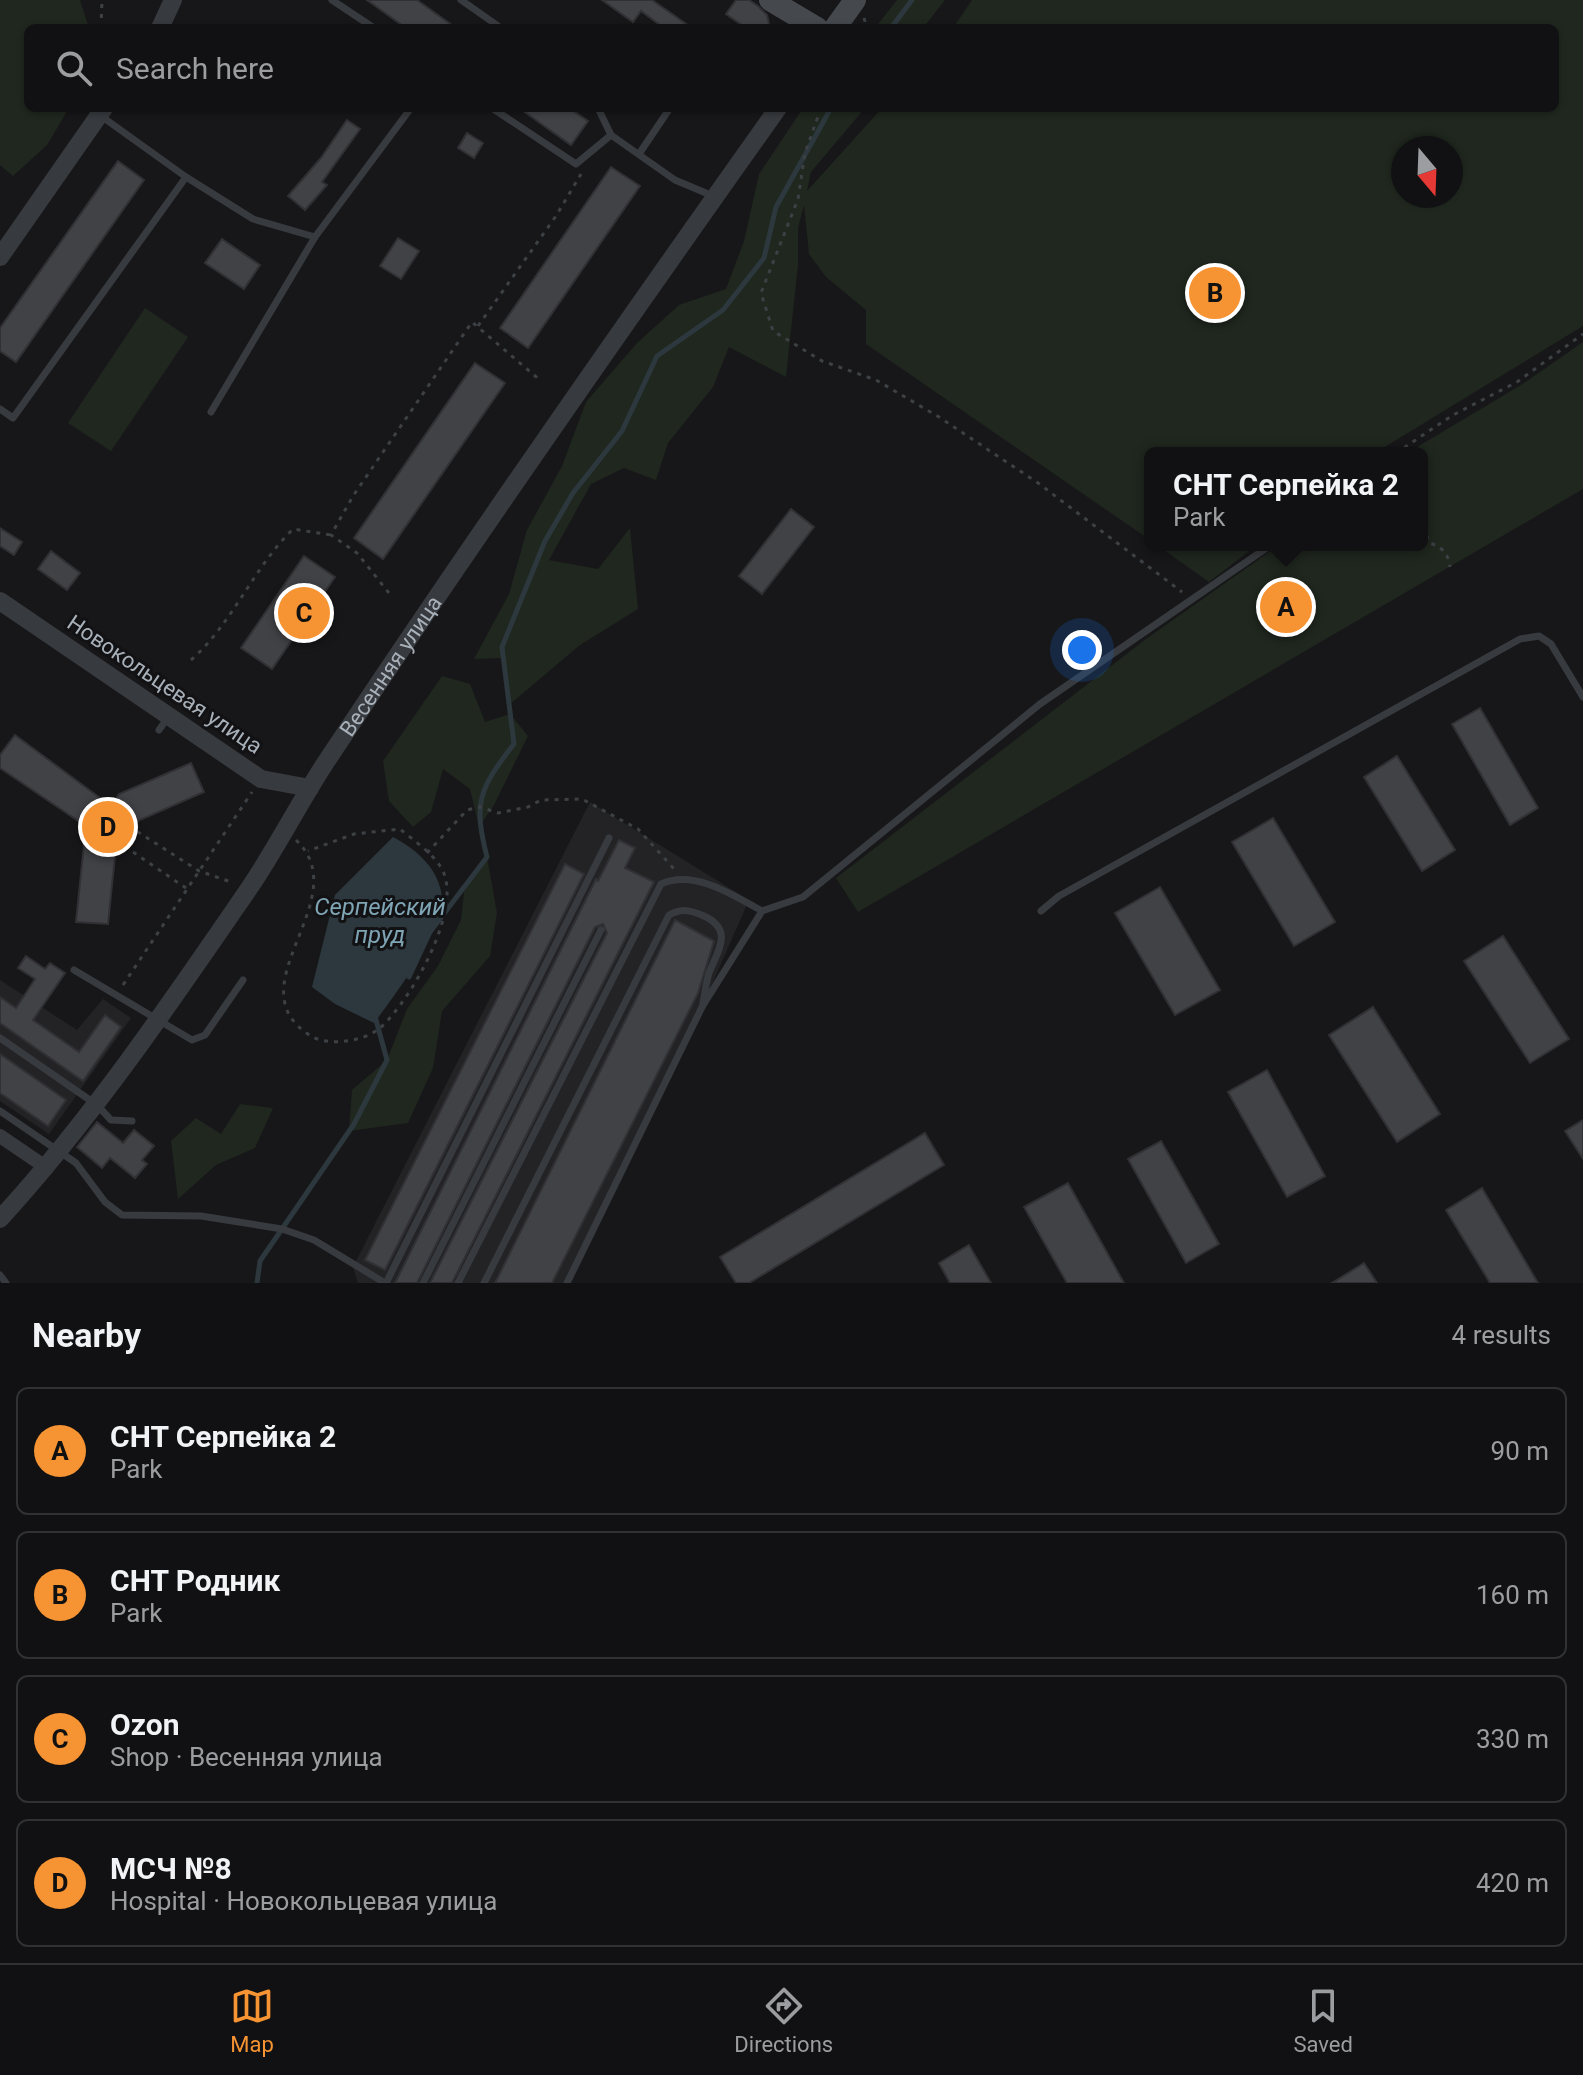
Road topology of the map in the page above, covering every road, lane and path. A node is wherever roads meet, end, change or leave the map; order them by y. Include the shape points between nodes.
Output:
1 (173, 0) edge
2 (332, 0) edge
3 (461, 0) edge
4 (770, 0) edge
5 (102, 1) edge
6 (859, 9) edge
7 (101, 24) edge
8 (162, 24) edge
9 (368, 24) edge
10 (495, 24) edge
11 (810, 24) edge
12 (840, 24) edge
13 (101, 112) edge
14 (103, 112) edge
15 (408, 112) edge
16 (498, 112) edge
17 (600, 112) edge
18 (667, 112) edge
19 (775, 112) edge
20 (820, 112) edge
21 (611, 135) junction
22 (597, 147) junction
23 (639, 154) junction
24 (186, 177) junction
25 (715, 197) junction
26 (315, 237) junction
27 (0, 257) edge
28 (478, 326) junction
29 (1583, 334) edge
30 (541, 381) dead end
31 (0, 409) edge
32 (211, 412) dead end
33 (1405, 447) edge
34 (331, 535) junction
35 (1428, 539) edge
36 (1262, 551) edge
37 (1450, 567) dead end
38 (389, 593) dead end
39 (1191, 600) junction
40 (0, 601) edge
41 (191, 660) dead end
42 (1583, 697) edge
43 (261, 779) junction
44 (310, 788) junction
45 (286, 831) junction
46 (609, 838) dead end
47 (308, 851) junction
48 (427, 853) junction
49 (199, 871) junction
50 (688, 879) junction
51 (187, 888) junction
52 (249, 888) junction
53 (762, 911) junction
54 (1041, 911) dead end
55 (601, 930) dead end
56 (74, 970) dead end
57 (243, 980) dead end
58 (118, 994) junction
59 (702, 1007) junction
60 (161, 1021) junction
61 (0, 1038) edge
62 (97, 1105) junction
63 (0, 1111) edge
64 (132, 1121) dead end
65 (0, 1136) edge
66 (61, 1152) junction
67 (47, 1168) junction
68 (0, 1219) edge
69 (0, 1275) edge
70 (6, 1283) edge
71 (385, 1283) edge
72 (423, 1283) edge
73 (458, 1283) edge
74 (484, 1283) edge
75 (567, 1283) edge

1 - 8 street
2 - 9 lane
3 - 10 lane
4 - 11 main road
5 - 7 path
6 - 12 main road
13 - 27 street
14 - 24 lane
15 - 26 lane
16 - 22 lane via 576,164
17 - 21 lane
18 - 23 lane
19 - 25 street, Весенняя улица
20 - 39 path via 805,153 798,199 761,293 773,331 822,361 876,380 939,417 1038,483
21 - 22 lane
21 - 23 lane
22 - 28 path via 556,216
23 - 25 lane via 675,180
24 - 26 lane via 253,219
24 - 31 lane via 13,418
25 - 44 street, Весенняя улица
26 - 32 lane
28 - 30 path
28 - 34 path via 472,322
29 - 33 path via 1517,382
34 - 38 path via 357,553
34 - 41 path via 293,529 272,549 225,622
35 - 37 path via 1441,547
36 - 39 lane
39 - 53 lane via 1040,704 803,897
40 - 43 street, Новокольцевая улица via 165,722
42 - 54 lane via 1551,644 1539,636 1520,639 1059,896
43 - 44 street, Новокольцевая улица
43 - 49 path
44 - 45 street, Весенняя улица
45 - 47 path
45 - 52 street, Весенняя улица
46 - 71 lane
47 - 48 path via 354,834 400,829
47 - 48 path via 317,887 284,978 283,998 290,1016 312,1037 337,1043 377,1031 431,955 447,893 442,867
48 - 50 path via 467,810 480,807 498,813 541,800 582,799 638,829 663,861
49 - 51 path
49 - 51 path via 138,832 127,848
49 - 52 path
50 - 53 lane
50 - 73 lane via 661,884
51 - 58 path
52 - 60 street, Весенняя улица
53 - 59 lane
55 - 72 lane
56 - 58 lane
57 - 60 lane via 205,1035 192,1040
58 - 60 lane
59 - 74 lane via 708,975 724,943 722,933 714,920 679,910 669,915
59 - 75 lane
60 - 62 street, Весенняя улица
61 - 62 lane
62 - 64 lane via 111,1120
62 - 66 street, Весенняя улица
63 - 66 lane
65 - 67 street
66 - 67 street, Весенняя улица
66 - 71 lane via 122,1215 201,1216 282,1229 314,1240
67 - 68 street, Весенняя улица
69 - 70 lane

